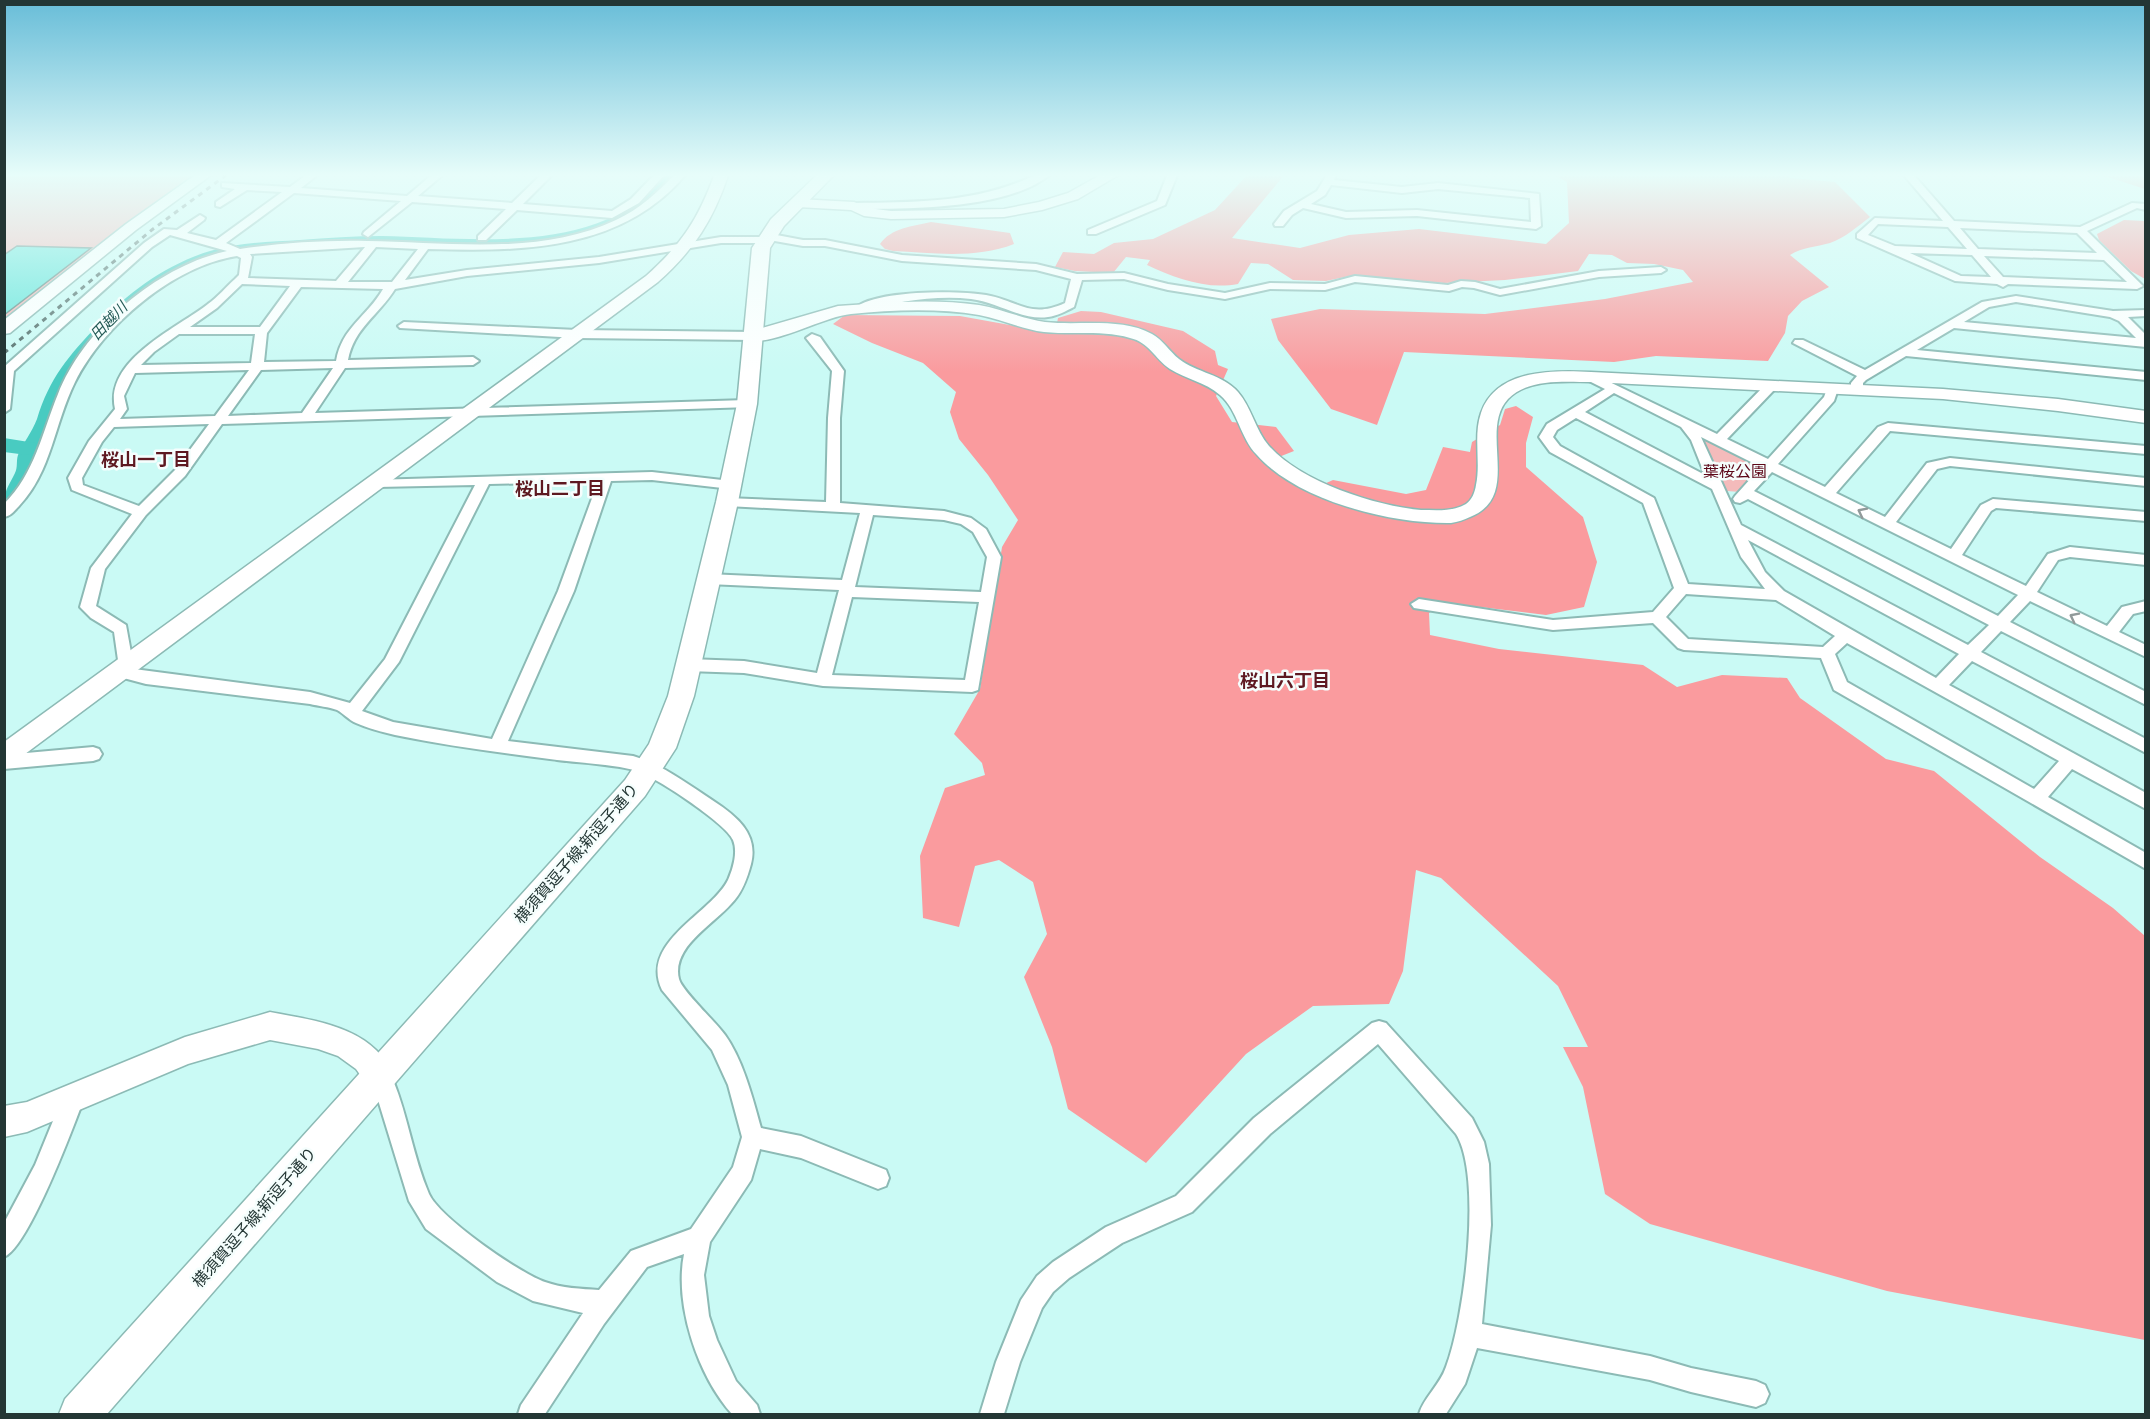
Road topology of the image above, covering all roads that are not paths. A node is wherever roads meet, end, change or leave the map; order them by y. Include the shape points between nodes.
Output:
1 (116, 239) edge
2 (156, 239) edge
3 (197, 239) edge
4 (238, 239) edge
5 (367, 239) edge
6 (370, 239) edge
7 (372, 239) edge
8 (558, 239) edge
9 (691, 239) edge
10 (738, 239) edge
11 (765, 239) edge
12 (774, 239) edge
13 (1869, 239) edge
14 (1963, 239) edge
15 (2089, 239) edge
16 (688, 244) junction
17 (425, 246) junction
18 (228, 248) junction
19 (1893, 249) junction
20 (1974, 252) junction
21 (2107, 257) junction
22 (1661, 270) dead end
23 (1077, 277) junction
24 (2000, 280) junction
25 (239, 281) junction
26 (298, 283) junction
27 (339, 285) junction
28 (394, 285) junction
29 (2141, 290) edge
30 (2016, 299) junction
31 (861, 309) junction
32 (2145, 313) edge
33 (2113, 314) junction
34 (1953, 324) junction
35 (404, 326) dead end
36 (4, 329) edge
37 (262, 330) junction
38 (176, 331) junction
39 (577, 334) junction
40 (754, 336) junction
41 (812, 338) dead end
42 (2145, 342) edge
43 (1799, 343) dead end
44 (1903, 352) junction
45 (473, 361) dead end
46 (341, 364) junction
47 (257, 367) junction
48 (130, 369) junction
49 (2145, 376) edge
50 (1591, 377) junction
51 (1861, 382) junction
52 (1770, 386) junction
53 (1614, 388) junction
54 (1832, 389) junction
55 (747, 404) junction
56 (4, 410) edge
57 (472, 412) junction
58 (1575, 412) junction
59 (306, 417) junction
60 (2144, 419) edge
61 (218, 420) junction
62 (112, 423) junction
63 (1687, 425) junction
64 (1719, 440) junction
65 (2145, 450) edge
66 (1770, 465) junction
67 (606, 477) junction
68 (484, 481) junction
69 (2145, 482) edge
70 (377, 483) junction
71 (1718, 487) junction
72 (1747, 493) junction
73 (729, 494) junction
74 (1827, 494) junction
75 (833, 507) junction
76 (868, 508) junction
77 (1729, 510) junction
78 (141, 512) junction
79 (4, 513) edge
80 (2145, 517) edge
81 (1887, 524) junction
82 (1736, 528) junction
83 (1953, 557) junction
84 (2145, 560) edge
85 (708, 579) junction
86 (847, 588) junction
87 (1682, 589) junction
88 (2028, 594) junction
89 (1779, 595) junction
90 (988, 597) junction
91 (1419, 604) dead end
92 (2145, 606) edge
93 (1657, 617) junction
94 (2000, 623) junction
95 (1845, 635) junction
96 (2110, 635) junction
97 (2145, 652) edge
98 (1827, 653) junction
99 (1970, 653) junction
100 (688, 665) junction
101 (124, 670) junction
102 (823, 680) junction
103 (1937, 687) junction
104 (2145, 699) edge
105 (353, 711) junction
106 (497, 746) junction
107 (2145, 747) edge
108 (93, 754) dead end
109 (4, 756) edge
110 (2070, 760) junction
111 (4, 762) edge
112 (650, 767) junction
113 (2036, 799) junction
114 (2145, 802) edge
115 (2145, 862) edge
116 (379, 1076) junction
117 (74, 1096) junction
118 (4, 1122) edge
119 (753, 1137) junction
120 (878, 1178) dead end
121 (699, 1238) junction
122 (4, 1246) edge
123 (603, 1302) junction
124 (1468, 1334) junction
125 (1756, 1394) dead end
126 (80, 1414) edge
127 (530, 1414) edge
128 (748, 1414) edge
129 (992, 1414) edge
130 (1431, 1414) edge

1 - 36 street
2 - 56 street via 9,369
3 - 18 street
4 - 18 street
5 - 18 street
6 - 27 street
7 - 17 street
8 - 17 street via 502,247
9 - 16 street
10 - 16 street
11 - 40 main road, 横須賀逗子線;新逗子通り via 759,258
12 - 23 street via 825,243 902,258 1036,267
13 - 19 street
14 - 20 street
15 - 21 street
16 - 28 street via 599,260 467,273
16 - 39 street via 652,279
17 - 28 street
18 - 25 street via 248,260
18 - 79 street via 176,273 141,299 95,346 70,381 28,485
19 - 20 street
19 - 24 street via 1959,279
20 - 21 street
20 - 24 street
21 - 29 street
22 - 23 street via 1599,273 1500,292 1475,285 1449,288 1355,279 1325,287 1270,286 1225,296 1124,276
23 - 31 street via 1070,305 1047,314 967,296 903,298
24 - 29 street
24 - 30 street
25 - 26 street
25 - 38 street via 213,306
26 - 27 street
26 - 37 street
27 - 28 street
28 - 46 street via 352,332
30 - 33 street
30 - 34 street via 1986,304
31 - 40 street via 837,311
31 - 50 street via 964,309 1032,325 1118,331 1145,337 1173,362 1233,396 1251,435 1287,471 1330,493 1420,516 1461,514 1475,507 1485,495 1490,410 1498,397 1511,388 1545,378
32 - 33 street
33 - 42 street
34 - 42 street
34 - 44 street
35 - 39 street
37 - 38 street
37 - 47 street
38 - 48 street
39 - 40 street
39 - 57 street
40 - 55 main road, 横須賀逗子線;新逗子通り
41 - 75 street via 838,372
43 - 51 street
44 - 49 street
44 - 51 street
45 - 46 street
46 - 47 street
46 - 59 street
47 - 48 street
47 - 61 street
48 - 62 street via 118,396 121,409
50 - 52 street
50 - 53 street
51 - 54 street
51 - 60 street
52 - 54 street
52 - 64 street
53 - 58 street
53 - 63 street
54 - 66 street via 1830,398
55 - 57 street
55 - 73 main road, 横須賀逗子線;新逗子通り
57 - 59 street
57 - 70 street
58 - 71 street
58 - 87 street via 1547,432 1549,443 1649,501
59 - 61 street
61 - 62 street
61 - 78 street via 180,473
62 - 78 street via 85,458 75,478 77,487
63 - 64 street
63 - 71 street
64 - 66 street
65 - 74 street via 1888,427
66 - 72 street
66 - 74 street
67 - 68 street
67 - 73 street via 652,476
67 - 106 street via 566,591
68 - 70 street
68 - 105 street via 392,662
69 - 81 street via 1940,463 1932,466
70 - 101 street
71 - 77 street
72 - 77 street
72 - 94 street
73 - 75 street
73 - 85 main road, 横須賀逗子線;新逗子通り
81 -> 74 street
75 - 76 street
76 - 86 street
76 - 90 street via 958,517 974,525 994,557
77 - 82 street
78 - 101 street via 98,568 88,607 121,629
80 - 83 street via 1993,504 1986,508
81 - 83 street
82 - 89 street via 1748,557
82 - 99 street
83 - 88 street
84 - 88 street via 2061,553 2053,557
85 - 86 street
85 - 100 main road, 横須賀逗子線;新逗子通り
86 - 90 street
86 - 102 street
87 - 89 street
87 - 93 street
88 - 94 street
96 -> 88 street
89 - 95 street
90 - 102 street via 972,686
91 - 93 street via 1553,625
92 - 96 street via 2132,606 2125,611
93 - 98 street via 1684,644
94 - 99 street
94 - 104 street
95 - 98 street
95 - 103 street
96 - 97 street
98 - 113 street via 1839,686
99 - 103 street
99 - 107 street
100 - 102 street via 744,667
100 - 112 main road, 横須賀逗子線;新逗子通り via 671,726
101 - 105 street via 174,682 310,698
101 - 109 street
103 - 110 street
105 - 106 street via 361,718 393,728
106 - 112 street via 614,759
108 - 111 street
110 - 113 street
110 - 114 street
112 - 116 main road, 横須賀逗子線;新逗子通り
112 - 119 street via 729,821 742,837 747,852 736,884 678,942 667,973 669,984 719,1043 738,1085
113 - 115 street
116 - 117 street via 367,1059 348,1046 318,1035 270,1026 185,1051
116 - 123 street via 420,1201 434,1221 505,1274 541,1293
116 - 126 main road, 横須賀逗子線;新逗子通り
117 - 118 street via 27,1117
117 - 122 street via 33,1197
119 - 120 street via 801,1147
119 - 121 street via 743,1172
121 - 123 street via 645,1255
121 - 128 street via 692,1275 705,1342 727,1390
123 - 127 street
124 - 125 street via 1650,1368
124 - 129 street via 1479,1257 1479,1177 1473,1141 1379,1030 1262,1126 1184,1204 1114,1235 1046,1284 1033,1300
124 - 130 street via 1456,1376

